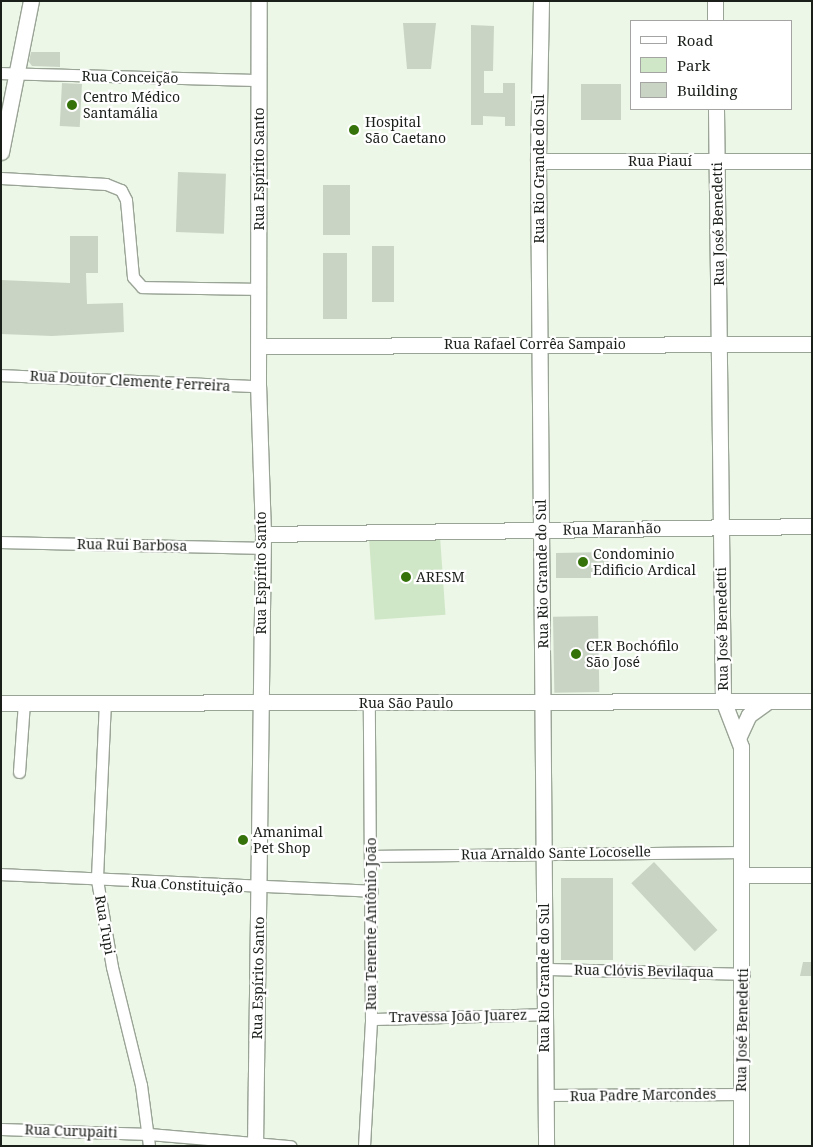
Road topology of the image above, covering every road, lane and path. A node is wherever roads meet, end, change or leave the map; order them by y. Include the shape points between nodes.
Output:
1 (31, 1) edge
2 (259, 1) edge
3 (541, 1) edge
4 (715, 1) edge
5 (715, 20) edge
6 (9, 73) edge
7 (259, 80) junction
8 (716, 110) edge
9 (1, 152) edge
10 (538, 161) junction
11 (717, 161) junction
12 (812, 161) edge
13 (1, 178) edge
14 (258, 289) junction
15 (540, 344) junction
16 (719, 344) junction
17 (812, 344) edge
18 (259, 346) junction
19 (1, 375) edge
20 (258, 386) junction
21 (812, 526) edge
22 (720, 527) junction
23 (540, 530) junction
24 (263, 541) junction
25 (1, 542) edge
26 (723, 700) junction
27 (768, 700) junction
28 (105, 701) junction
29 (812, 701) edge
30 (260, 702) junction
31 (369, 702) junction
32 (1, 703) edge
33 (24, 703) junction
34 (545, 704) junction
35 (739, 736) junction
36 (19, 772) dead end
37 (543, 852) junction
38 (740, 852) junction
39 (372, 856) junction
40 (1, 874) edge
41 (812, 875) edge
42 (742, 876) junction
43 (97, 880) junction
44 (259, 888) junction
45 (372, 891) junction
46 (544, 969) junction
47 (744, 974) junction
48 (545, 1014) junction
49 (371, 1019) junction
50 (741, 1094) junction
51 (544, 1095) junction
52 (1, 1129) edge
53 (149, 1140) edge
54 (255, 1145) edge
55 (290, 1146) edge
56 (364, 1146) edge
57 (546, 1146) edge
58 (741, 1146) edge

1 - 6 street
2 - 7 street, Rua Espírito Santo
3 - 10 street, Rua Rio Grande do Sul
4 - 5 street
6 - 7 street, Rua Conceição
6 - 9 street
7 - 14 street, Rua Espírito Santo
8 - 11 street, Rua José Benedetti
10 - 11 street, Rua Piauí
10 - 15 street, Rua Rio Grande do Sul
11 - 12 street, Rua Piauí
11 - 16 street, Rua José Benedetti
13 - 14 street via 106,184 121,190 126,200 132,277 142,287
14 - 18 street, Rua Espírito Santo
15 - 16 street, Rua Rafael Corrêa Sampaio
15 - 18 street, Rua Rafael Corrêa Sampaio
15 - 23 street, Rua Rio Grande do Sul
16 - 17 street, Rua Rafael Corrêa Sampaio
16 - 22 street, Rua José Benedetti
18 - 20 street, Rua Espírito Santo
19 - 20 street, Rua Doutor Clemente Ferreira
20 - 24 street, Rua Espírito Santo
21 - 22 street, Rua Maranhão
22 - 23 street, Rua Maranhão
22 - 26 street, Rua José Benedetti
23 - 24 street, Rua Maranhão
23 - 34 street, Rua Rio Grande do Sul
24 - 25 street, Rua Rui Barbosa
24 - 30 street, Rua Espírito Santo
26 - 27 street, Rua São Paulo
26 - 34 street, Rua São Paulo
26 - 35 street, Rua José Benedetti
27 - 29 street, Rua São Paulo
27 - 35 street via 749,715
28 - 30 street, Rua São Paulo
28 - 33 street, Rua São Paulo
28 - 43 street, Rua Tupi
30 - 31 street, Rua São Paulo
30 - 44 street, Rua Espírito Santo
31 - 34 street, Rua São Paulo
31 - 39 street, Rua Tenente Antônio João
32 - 33 street, Rua São Paulo
33 - 36 street
34 - 37 street, Rua Rio Grande do Sul
35 - 38 street, Rua José Benedetti
37 - 38 street, Rua Arnaldo Sante Locoselle
37 - 39 street, Rua Arnaldo Sante Locoselle
37 - 46 street, Rua Rio Grande do Sul
38 - 42 street, Rua José Benedetti
39 - 45 street, Rua Tenente Antônio João
40 - 43 street, Rua Constituição
41 - 42 street
42 - 47 street, Rua José Benedetti
43 - 44 street, Rua Constituição
43 - 53 street, Rua Tupi
44 - 45 street, Rua Constituição
44 - 54 street, Rua Espírito Santo
45 - 49 street, Rua Tenente Antônio João
46 - 47 street, Rua Clóvis Bevilaqua
46 - 48 street, Rua Rio Grande do Sul
47 - 50 street, Rua José Benedetti
48 - 49 street, Travessa João Juarez
48 - 51 street, Rua Rio Grande do Sul
49 - 56 street, Rua Tenente Antônio João
50 - 51 street, Rua Padre Marcondes
50 - 58 street, Rua José Benedetti
51 - 57 street, Rua Rio Grande do Sul
52 - 53 street, Rua Curupaiti
53 - 54 street, Rua Curupaiti
54 - 55 street, Rua Curupaiti

